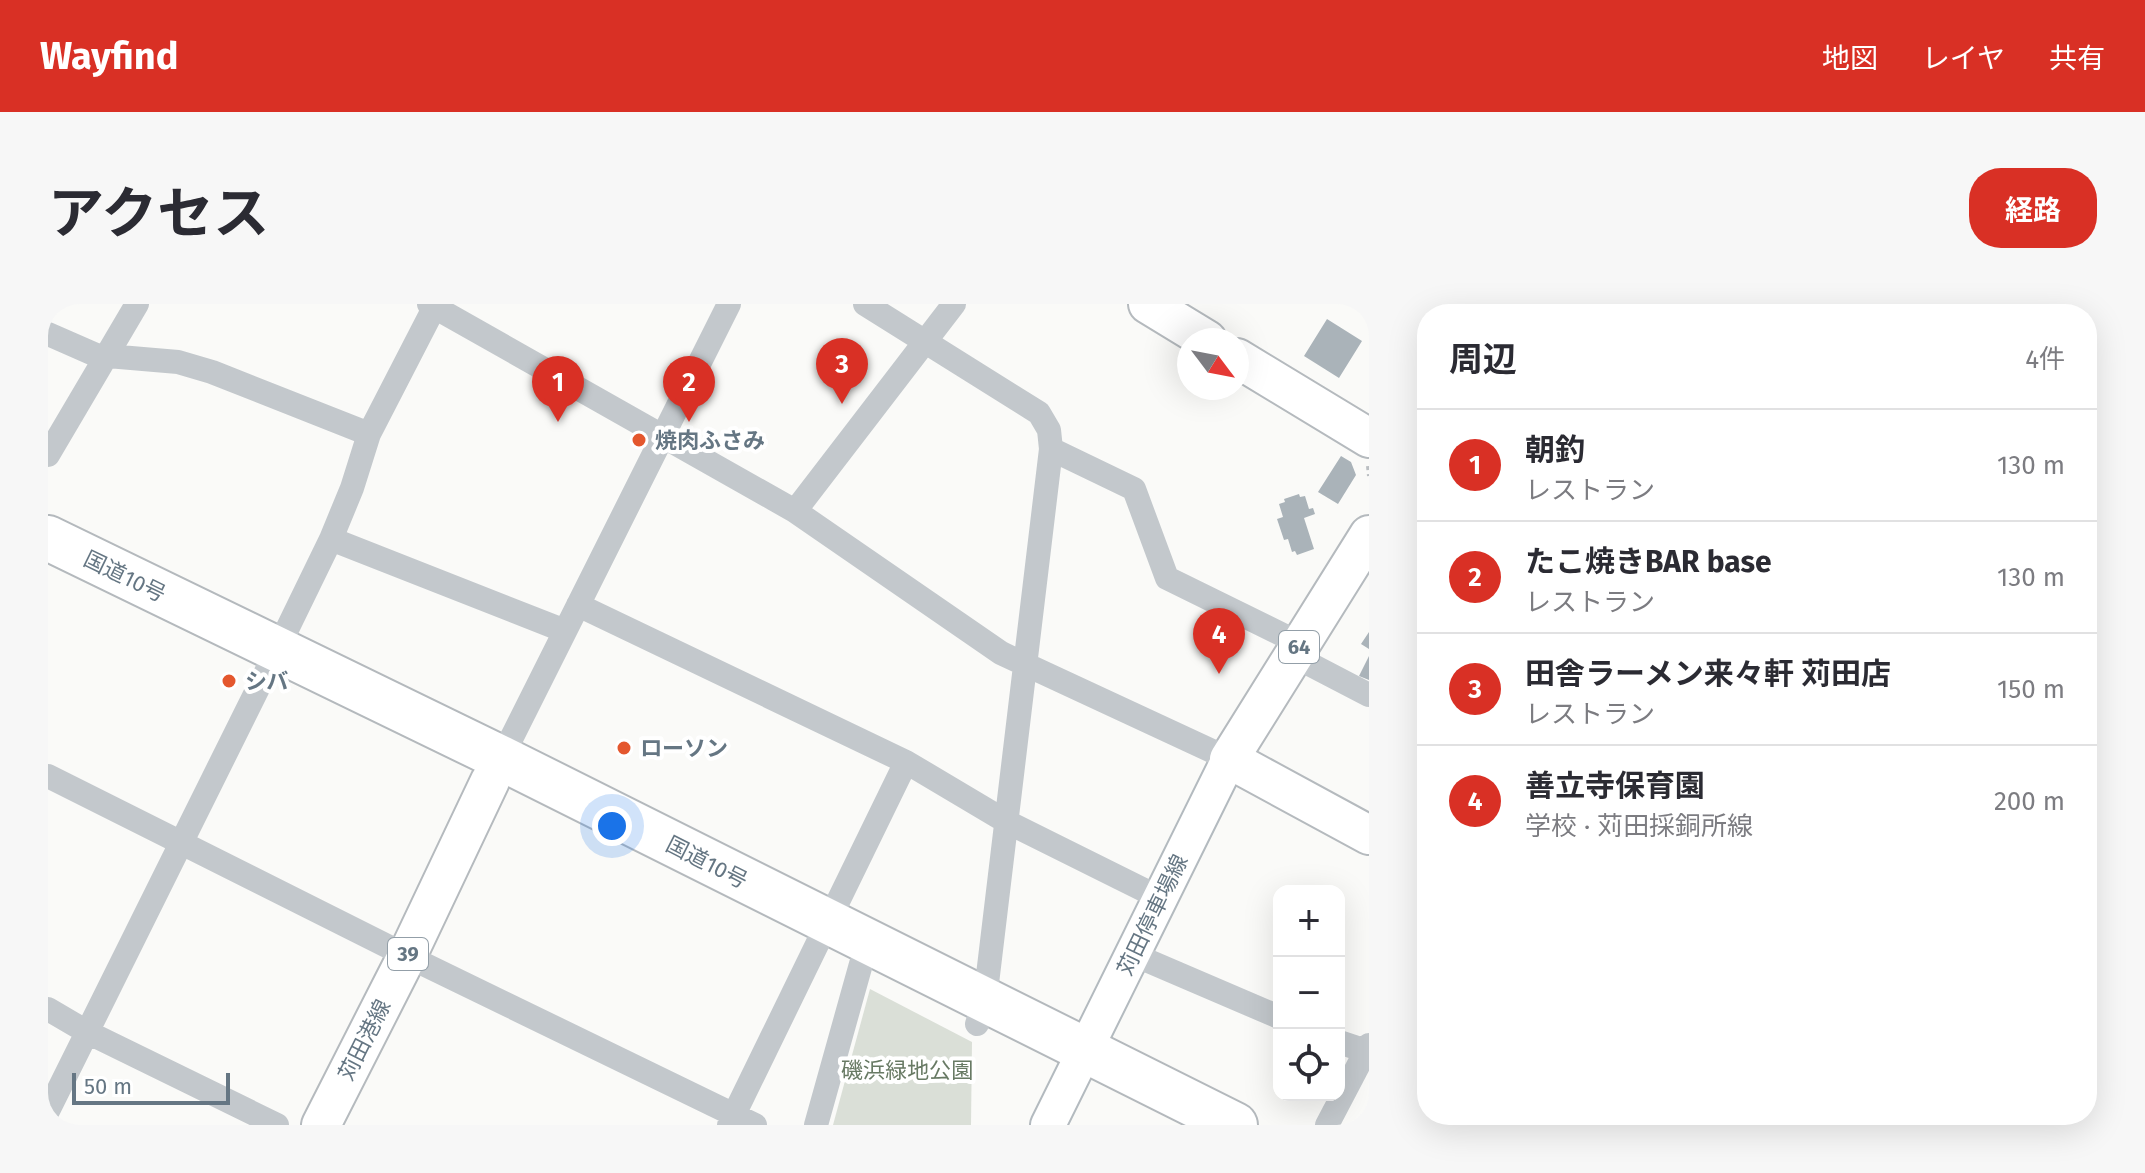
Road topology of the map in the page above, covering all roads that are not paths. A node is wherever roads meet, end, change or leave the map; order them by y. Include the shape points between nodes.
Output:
1 (137, 304) edge
2 (729, 304) edge
3 (865, 304) edge
4 (954, 304) edge
5 (1148, 304) edge
6 (433, 305) edge
7 (1187, 328) edge
8 (48, 334) edge
9 (923, 341) junction
10 (108, 356) junction
11 (1249, 365) edge
12 (369, 434) junction
13 (663, 434) junction
14 (1369, 438) edge
15 (1051, 449) junction
16 (48, 455) edge
17 (795, 511) junction
18 (1369, 535) edge
19 (48, 538) edge
20 (331, 539) junction
21 (48, 559) edge
22 (578, 605) junction
23 (565, 631) junction
24 (1298, 650) junction
25 (272, 660) junction
26 (1025, 663) junction
27 (1369, 695) edge
28 (1229, 759) junction
29 (906, 762) junction
30 (495, 770) junction
31 (48, 776) edge
32 (1007, 822) junction
33 (1369, 835) edge
34 (182, 842) junction
35 (1160, 898) junction
36 (823, 933) junction
37 (1132, 954) junction
38 (407, 956) junction
39 (861, 964) junction
40 (48, 1009) edge
41 (981, 1012) junction
42 (1273, 1014) edge
43 (87, 1032) junction
44 (1345, 1044) edge
45 (1368, 1050) edge
46 (1081, 1060) junction
47 (48, 1111) edge
48 (739, 1122) edge
49 (277, 1125) edge
50 (321, 1125) edge
51 (816, 1125) edge
52 (1048, 1125) edge
53 (1184, 1125) edge
54 (1235, 1125) edge
55 (1327, 1125) edge

1 - 10 street
2 - 13 street
3 - 9 street
4 - 9 street
5 - 7 main road
6 - 12 street
6 - 13 street
8 - 10 street
9 - 15 street via 1039,413 1049,430
9 - 17 street
10 - 12 street via 178,362 212,372
10 - 16 street
11 - 14 main road
12 - 20 street
13 - 17 street
13 - 22 street
15 - 24 street via 1134,489 1167,578
15 - 26 street
17 - 26 street via 1001,653
18 - 24 main road, 64
19 - 25 highway, 国道10号
20 - 23 street
20 - 25 street
21 - 25 highway, 国道10号
22 - 23 street
22 - 29 street
23 - 30 street
24 - 27 street
24 - 28 main road, 64
25 - 30 highway, 国道10号
25 - 34 street
26 - 28 street
26 - 32 street
28 - 33 main road
28 - 35 main road, 苅田停車場線
29 - 32 street
29 - 36 street
30 - 36 highway, 国道10号
30 - 38 main road, 苅田港線 / 39
31 - 34 street
32 - 35 street
32 - 41 street
34 - 38 street
34 - 43 street
35 - 37 main road, 苅田停車場線
36 - 39 highway, 国道10号
36 - 41 highway, 国道10号
36 - 48 street
37 - 42 street
37 - 46 main road, 苅田停車場線
38 - 48 street
38 - 50 main road, 苅田港線 / 39
39 - 41 highway, 国道10号
39 - 51 street
40 - 43 street
41 - 46 highway, 国道10号
43 - 47 street
43 - 49 street
44 - 45 street
45 - 55 street
46 - 52 main road, 苅田停車場線
46 - 53 highway, 国道10号
46 - 54 highway, 国道10号

